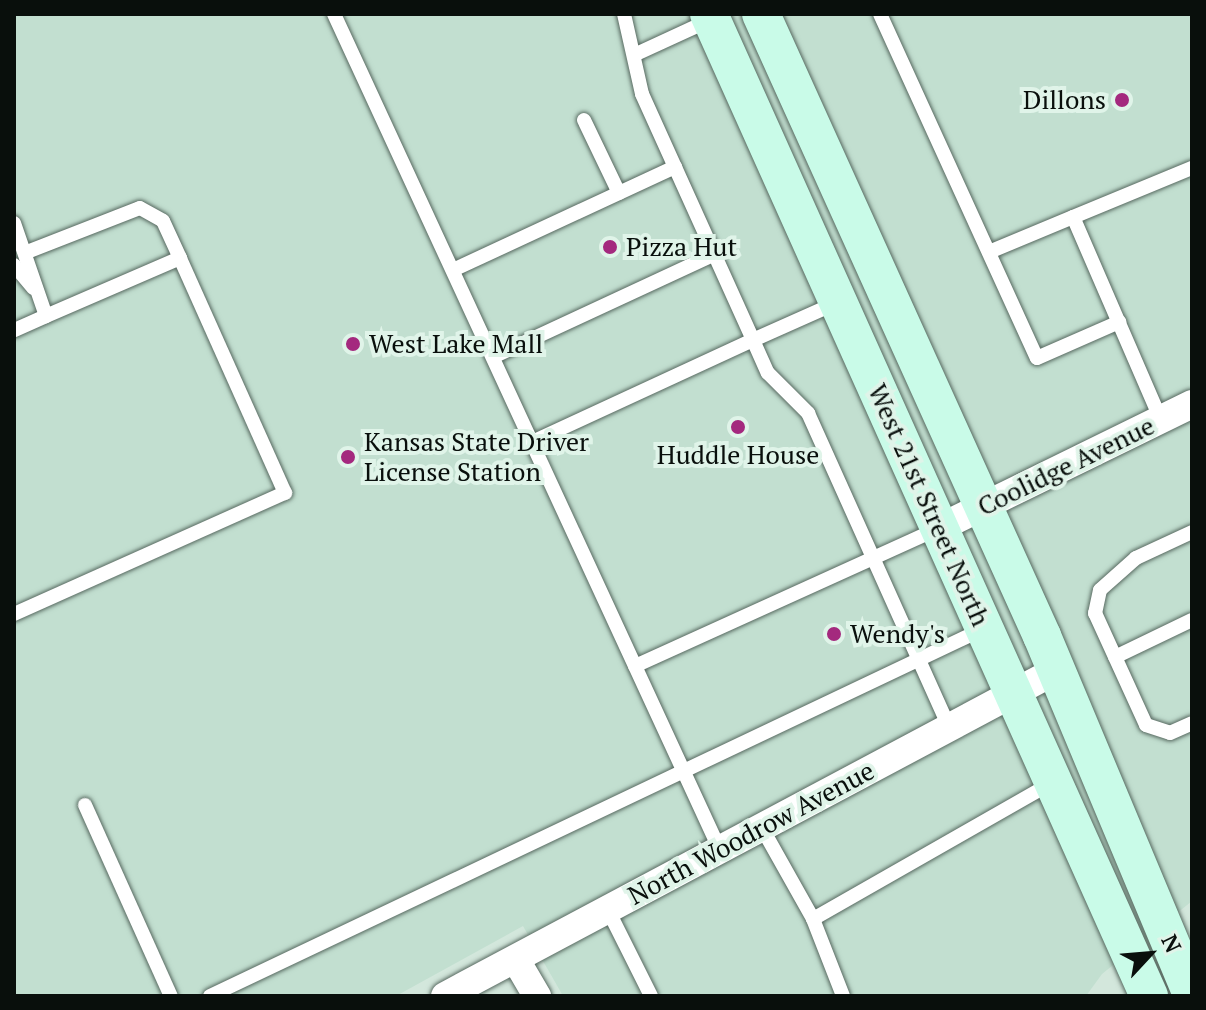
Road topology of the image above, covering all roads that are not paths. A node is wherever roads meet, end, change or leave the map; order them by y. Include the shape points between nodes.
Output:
1 (334, 14) edge
2 (761, 14) edge
3 (880, 14) edge
4 (630, 16) edge
5 (714, 16) edge
6 (634, 55) junction
7 (584, 120) dead end
8 (675, 167) junction
9 (1192, 168) edge
10 (619, 193) junction
11 (1073, 217) junction
12 (14, 223) edge
13 (27, 252) junction
14 (989, 252) junction
15 (715, 254) junction
16 (180, 258) junction
17 (14, 265) edge
18 (453, 270) junction
19 (33, 288) junction
20 (840, 301) junction
21 (46, 316) junction
22 (1119, 322) junction
23 (14, 330) edge
24 (753, 340) junction
25 (493, 357) junction
26 (1192, 404) edge
27 (1161, 420) junction
28 (532, 442) junction
29 (984, 506) junction
30 (939, 528) junction
31 (1192, 532) edge
32 (872, 557) junction
33 (14, 614) edge
34 (1192, 620) edge
35 (984, 629) junction
36 (1115, 657) junction
37 (918, 660) junction
38 (635, 666) junction
39 (1057, 670) junction
40 (1012, 694) junction
41 (1192, 723) edge
42 (949, 727) junction
43 (681, 769) junction
44 (1052, 782) junction
45 (85, 805) dead end
46 (762, 828) junction
47 (720, 850) junction
48 (608, 910) junction
49 (813, 919) junction
50 (516, 960) junction
51 (1192, 994) edge
52 (171, 996) edge
53 (210, 996) edge
54 (445, 996) edge
55 (537, 996) edge
56 (651, 996) edge
57 (843, 996) edge
58 (1149, 996) edge

1 - 18 lane
2 - 29 main road, West 21st Street North
3 - 14 lane
4 - 6 lane
5 - 6 lane
5 - 20 main road, West 21st Street North
6 - 8 lane via 642,94
7 - 10 lane
8 - 10 lane
8 - 15 lane
9 - 11 lane
10 - 18 lane
11 - 14 lane
11 - 22 lane
12 - 13 lane
13 - 16 lane via 140,208 163,221
13 - 19 lane
14 - 22 lane via 1037,358
15 - 24 lane
15 - 25 lane
16 - 21 lane
16 - 33 lane via 285,493
17 - 19 lane
18 - 25 lane
19 - 21 lane
20 - 24 lane
20 - 30 main road, West 21st Street North
21 - 23 lane
22 - 27 lane
24 - 28 lane
24 - 32 lane via 768,373 808,413
25 - 28 lane
26 - 27 street, Coolidge Avenue
27 - 29 street, Coolidge Avenue
28 - 38 lane
29 - 30 street, Coolidge Avenue
29 - 39 main road, West 21st Street North
30 - 32 lane
30 - 35 main road, West 21st Street North
31 - 36 lane via 1136,558 1100,590 1095,613
32 - 37 lane
32 - 38 lane
34 - 36 lane
35 - 37 lane
35 - 40 main road, West 21st Street North
36 - 41 lane via 1146,725 1170,733
37 - 42 lane
37 - 43 lane
38 - 43 lane
39 - 40 street, North Woodrow Avenue
39 - 51 main road, West 21st Street North
40 - 42 street, North Woodrow Avenue
40 - 44 main road, West 21st Street North
42 - 46 street, North Woodrow Avenue
43 - 47 lane
43 - 53 lane
44 - 49 lane
44 - 58 main road, West 21st Street North
45 - 52 lane
46 - 47 street, North Woodrow Avenue
46 - 49 lane
47 - 48 street, North Woodrow Avenue
48 - 50 street, North Woodrow Avenue
48 - 56 lane
49 - 57 lane
50 - 54 street, North Woodrow Avenue
50 - 55 street

